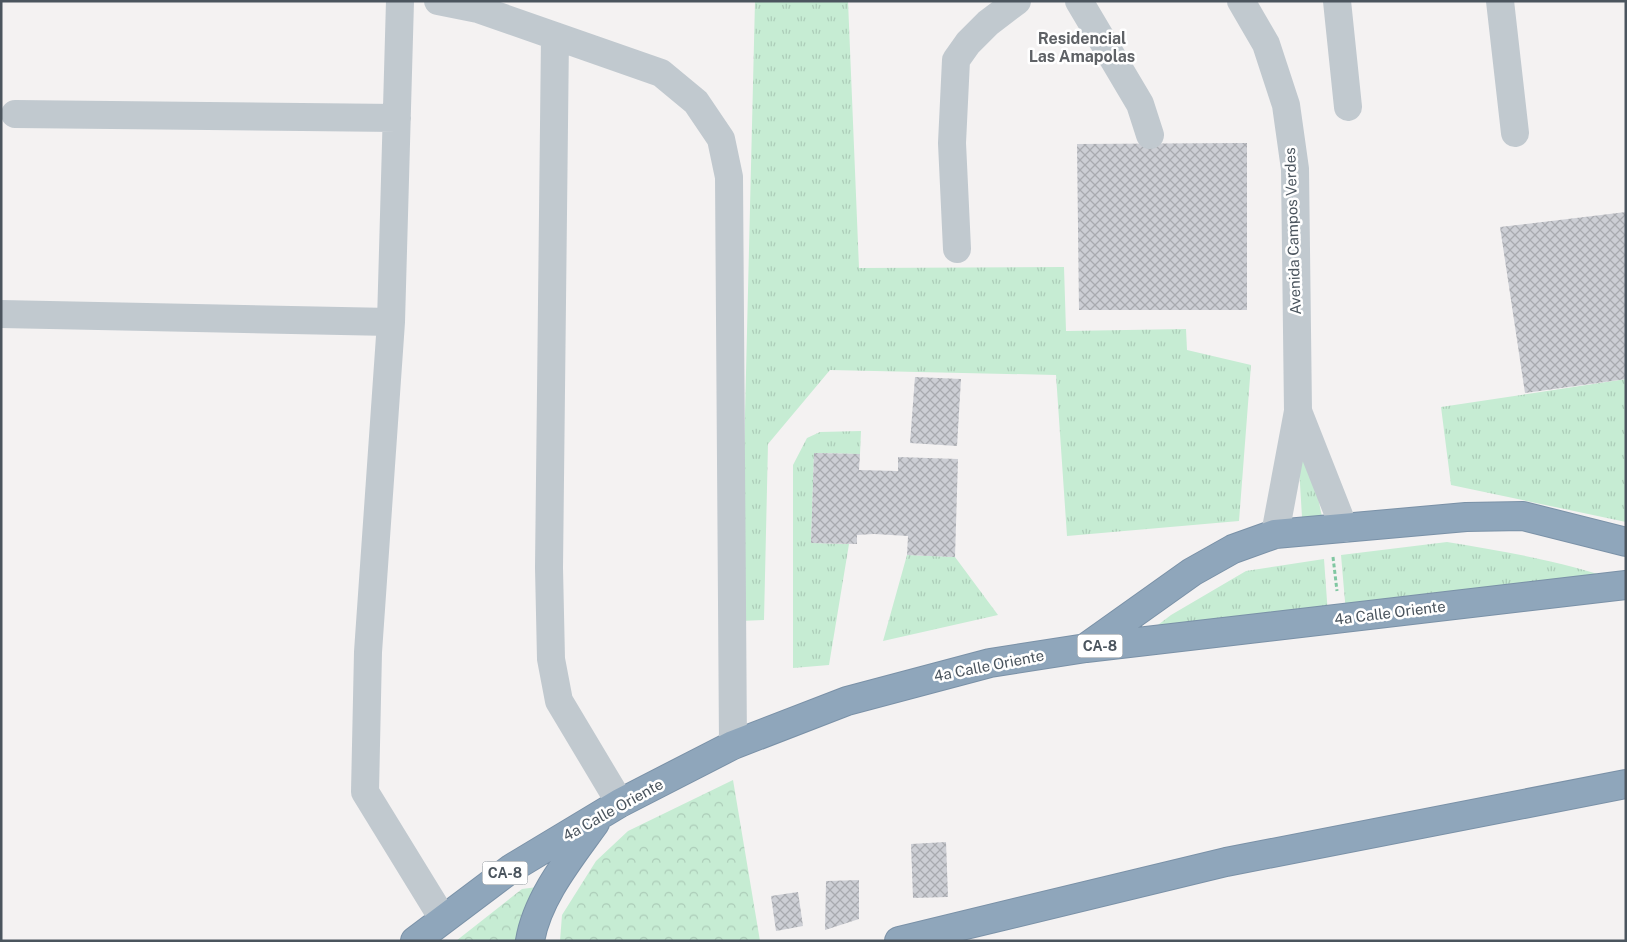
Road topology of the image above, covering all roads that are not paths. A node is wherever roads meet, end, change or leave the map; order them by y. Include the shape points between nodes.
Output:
1 (400, 1) edge
2 (438, 1) edge
3 (1017, 1) edge
4 (1079, 1) edge
5 (1241, 1) edge
6 (1337, 1) edge
7 (1500, 1) edge
8 (556, 36) junction
9 (1348, 107) dead end
10 (15, 114) dead end
11 (397, 118) junction
12 (1515, 133) dead end
13 (1150, 135) dead end
14 (957, 249) dead end
15 (1, 314) edge
16 (391, 322) junction
17 (1298, 411) junction
18 (1275, 534) junction
19 (1338, 539) junction
20 (1626, 542) edge
21 (1626, 585) edge
22 (1086, 648) junction
23 (733, 745) junction
24 (1626, 784) edge
25 (611, 809) junction
26 (443, 919) junction
27 (415, 941) edge
28 (530, 941) edge
29 (899, 941) edge

1 - 11 street
2 - 8 street via 478,9
3 - 14 street via 981,29 956,60 952,142
4 - 13 street via 1140,104
5 - 17 street, Avenida Campos Verdes via 1266,44 1286,106 1294,169
6 - 9 street
7 - 12 street
8 - 23 street via 661,73 696,102 721,139 730,177
8 - 25 street via 549,558 551,659 559,701
10 - 11 street
11 - 16 street
15 - 16 street
16 - 26 street via 368,652 365,792
17 - 18 street, Avenida Campos Verdes
17 - 19 street, Avenida Campos Verdes
18 - 19 highway
18 - 22 highway via 1233,549 1192,572
19 - 20 highway via 1466,518 1523,516
21 - 22 highway, 4a Calle Oriente / CA-8
22 - 23 highway, 4a Calle Oriente / CA-8 via 990,663 923,679 847,701
23 - 25 highway, 4a Calle Oriente / CA-8
24 - 29 highway via 1226,862
25 - 26 highway, 4a Calle Oriente / CA-8 via 512,868
25 - 28 highway via 569,860 537,914
26 - 27 highway, 4a Calle Oriente / CA-8

